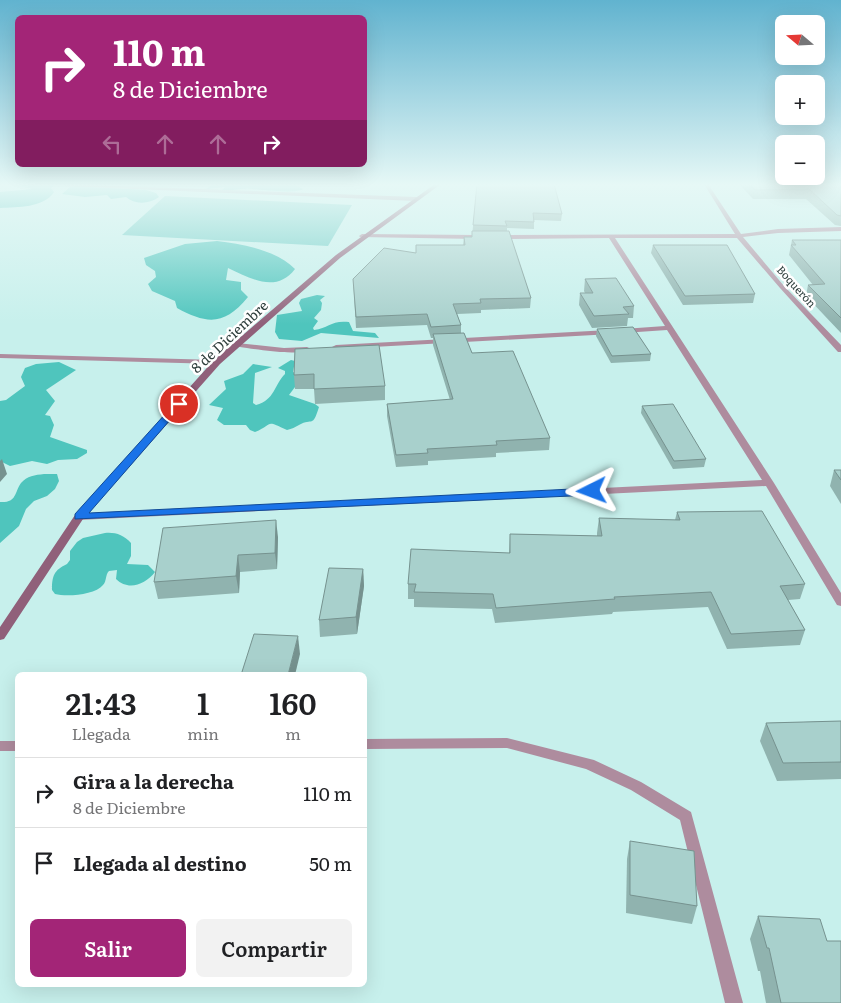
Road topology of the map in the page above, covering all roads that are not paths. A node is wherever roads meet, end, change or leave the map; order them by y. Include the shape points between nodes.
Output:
1 (369, 231) edge
2 (736, 231) edge
3 (784, 231) edge
4 (362, 236) junction
5 (739, 236) junction
6 (487, 237) edge
7 (496, 237) edge
8 (612, 238) junction
9 (670, 328) junction
10 (240, 345) junction
11 (323, 348) edge
12 (313, 349) edge
13 (841, 350) edge
14 (0, 356) edge
15 (217, 362) junction
16 (769, 482) junction
17 (79, 516) junction
18 (841, 602) edge
19 (0, 636) edge
20 (367, 744) edge
21 (0, 746) edge
22 (15, 746) edge
23 (734, 1003) edge

1 - 4 street, 8 de Diciembre
2 - 5 street, Boquerón
3 - 5 street
4 - 6 street
4 - 10 street, 8 de Diciembre
5 - 8 street
5 - 13 street, Boquerón
7 - 8 street
8 - 9 street
9 - 11 street
9 - 16 street
10 - 12 street via 284,350
10 - 15 street, 8 de Diciembre
14 - 15 street
15 - 17 street, 8 de Diciembre
16 - 17 street
16 - 18 street
17 - 19 street, 8 de Diciembre
20 - 23 street via 507,742 589,764 636,786 686,816
21 - 22 street

